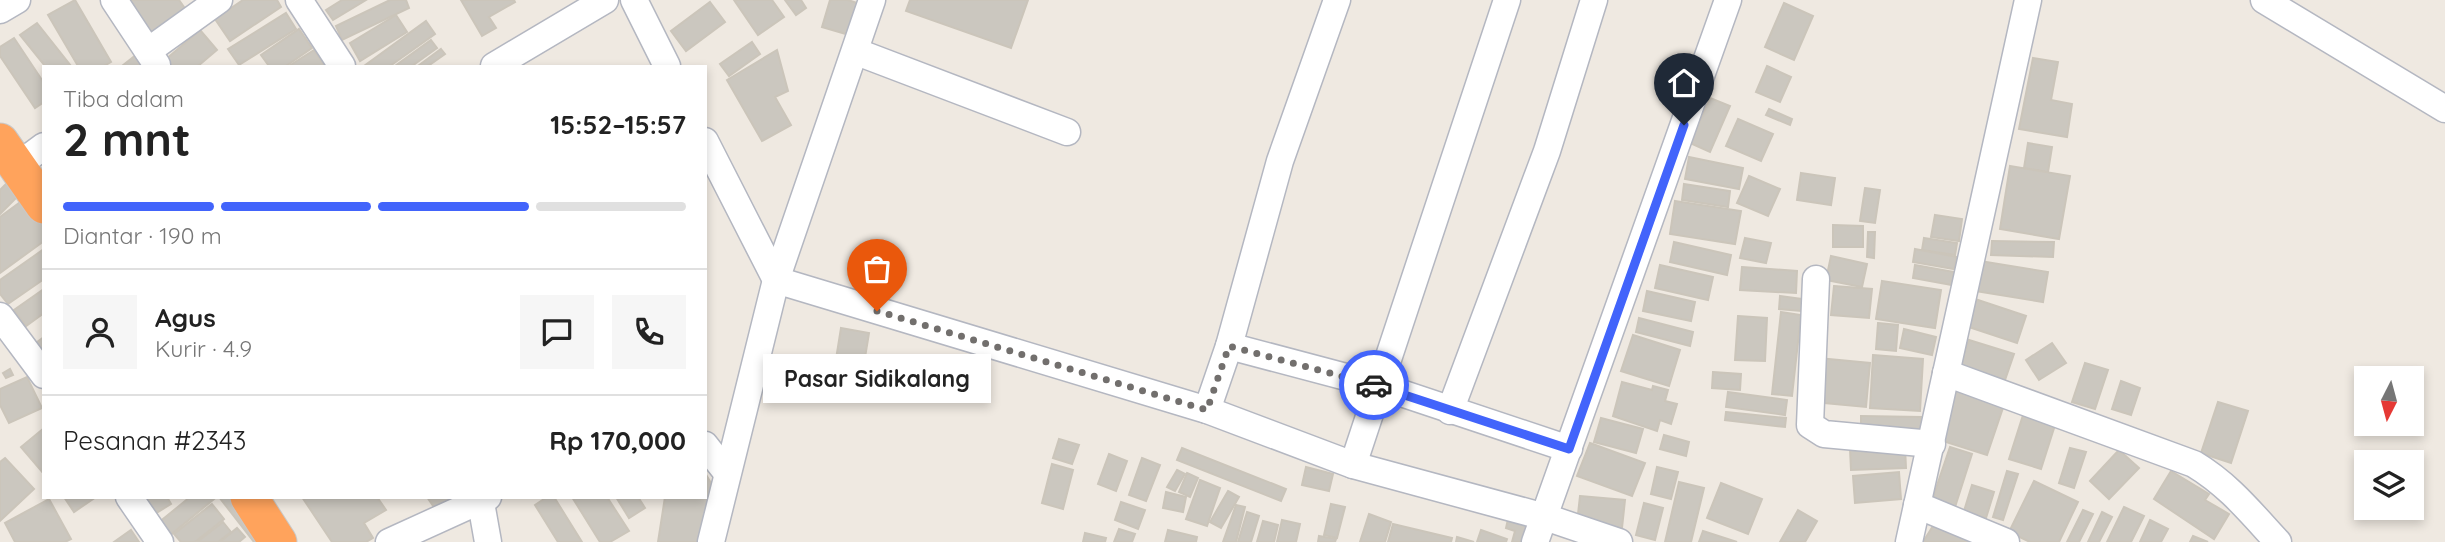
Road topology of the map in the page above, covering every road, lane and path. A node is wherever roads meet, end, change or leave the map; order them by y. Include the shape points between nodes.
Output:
1 (17, 0) edge
2 (114, 0) edge
3 (219, 0) edge
4 (299, 0) edge
5 (605, 0) edge
6 (634, 0) edge
7 (872, 0) edge
8 (1337, 0) edge
9 (1507, 0) edge
10 (1594, 0) edge
11 (1728, 0) edge
12 (2028, 0) edge
13 (2264, 0) edge
14 (0, 10) edge
15 (857, 52) junction
16 (153, 59) edge
17 (503, 64) edge
18 (341, 65) edge
19 (666, 65) edge
20 (2445, 109) edge
21 (1067, 132) dead end
22 (707, 145) edge
23 (15, 152) edge
24 (42, 201) edge
25 (42, 213) edge
26 (1816, 279) dead end
27 (776, 280) junction
28 (0, 316) edge
29 (1229, 346) junction
30 (42, 371) edge
31 (1946, 373) junction
32 (1380, 386) junction
33 (1207, 410) junction
34 (1450, 411) junction
35 (1932, 444) junction
36 (707, 448) edge
37 (1569, 449) junction
38 (1353, 465) junction
39 (727, 473) junction
40 (130, 499) edge
41 (250, 499) edge
42 (257, 499) edge
43 (482, 499) edge
44 (484, 499) edge
45 (1917, 505) junction
46 (1545, 516) junction
47 (160, 542) edge
48 (278, 542) edge
49 (284, 542) edge
50 (389, 542) edge
51 (488, 542) edge
52 (711, 542) edge
53 (1535, 542) edge
54 (1619, 542) edge
55 (1909, 542) edge
56 (2006, 542) edge
57 (2278, 542) edge

1 - 14 street
2 - 16 street
3 - 16 street
4 - 18 street
5 - 17 street
6 - 19 street
7 - 15 street
8 - 29 street via 1280,161
9 - 32 street
10 - 34 street via 1547,151
11 - 37 street
12 - 31 street
13 - 20 street
15 - 21 street
15 - 27 street
22 - 27 street
23 - 24 highway
23 - 25 highway
26 - 35 street via 1810,425 1818,433
27 - 33 street
27 - 39 street
28 - 30 street
29 - 32 street
29 - 33 street
31 - 35 street
31 - 57 street via 2194,464 2240,498
32 - 34 street
32 - 38 street
33 - 38 street
34 - 37 street
35 - 45 street
36 - 39 street
37 - 46 street
38 - 46 street
39 - 52 street
40 - 47 street
41 - 48 highway
42 - 49 highway
43 - 50 street
44 - 51 street
45 - 55 street
45 - 56 street
46 - 53 street
46 - 54 street

